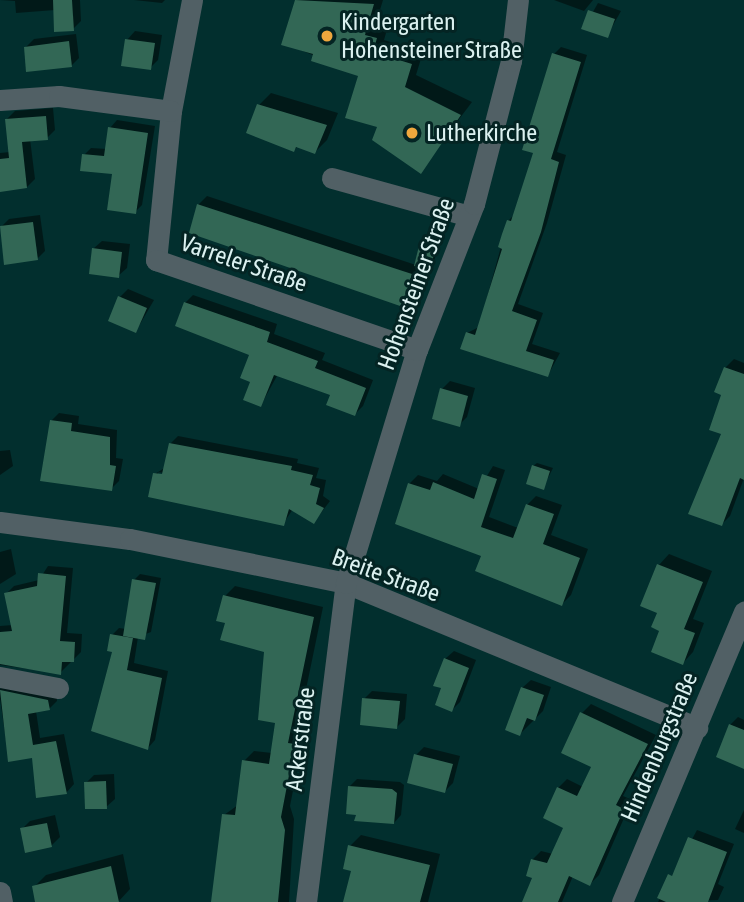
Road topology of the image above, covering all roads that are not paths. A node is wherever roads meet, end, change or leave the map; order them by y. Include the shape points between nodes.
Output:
1 (192, 0) edge
2 (517, 0) edge
3 (0, 100) edge
4 (171, 111) junction
5 (332, 178) dead end
6 (469, 216) junction
7 (417, 350) junction
8 (0, 522) edge
9 (346, 583) junction
10 (744, 612) edge
11 (0, 677) edge
12 (58, 688) dead end
13 (697, 728) junction
14 (0, 892) edge
15 (2, 902) edge
16 (306, 902) edge
17 (622, 902) edge

1 - 4 street, Varreler Straße
2 - 6 street, Hohensteiner Straße via 511,61
3 - 4 street via 60,96
4 - 7 street, Varreler Straße via 156,260
5 - 6 street
6 - 7 street, Hohensteiner Straße
7 - 9 street, Hohensteiner Straße
8 - 9 street, Breite Straße via 130,539
9 - 13 street, Breite Straße
9 - 16 street, Ackerstraße
10 - 13 street, Hindenburgstraße
11 - 12 street
13 - 17 street, Hindenburgstraße
14 - 15 street

